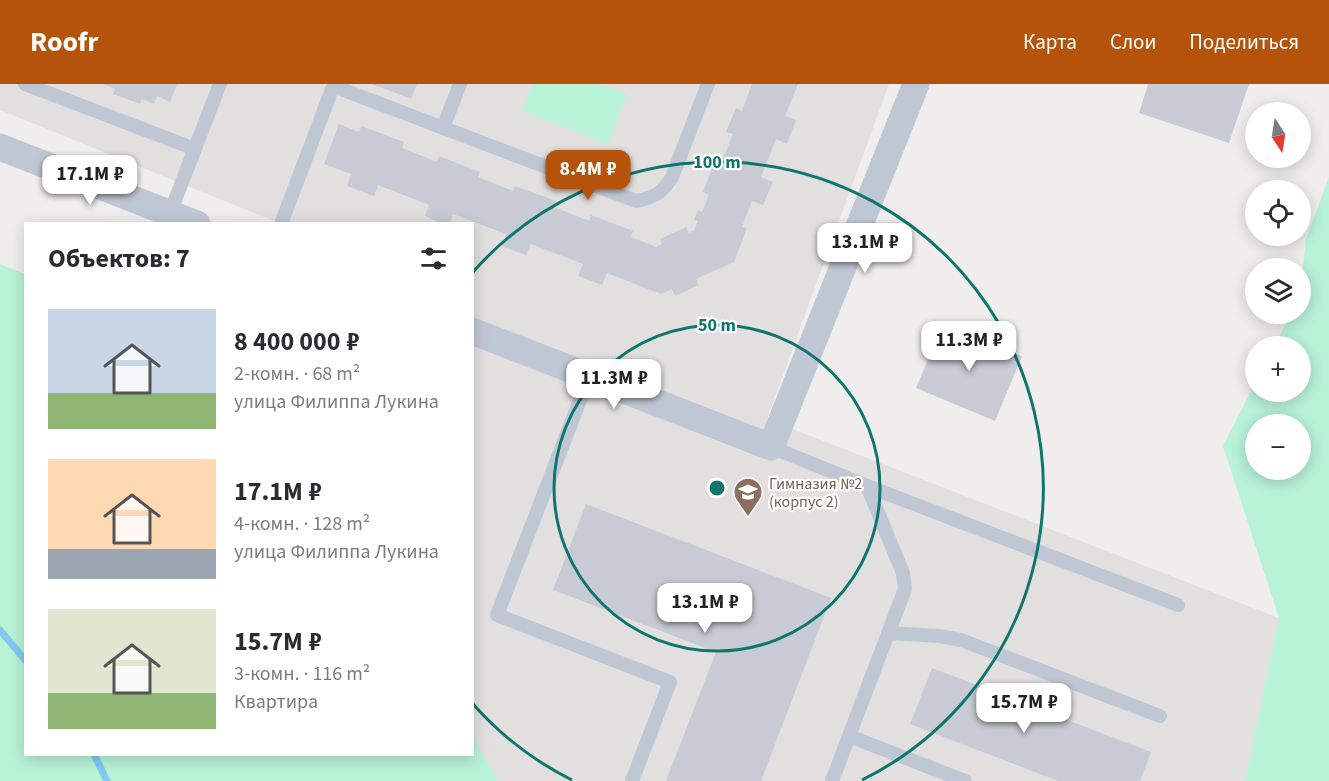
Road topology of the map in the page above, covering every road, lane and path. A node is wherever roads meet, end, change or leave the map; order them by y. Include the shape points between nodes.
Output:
1 (25, 84) edge
2 (220, 84) edge
3 (460, 84) edge
4 (708, 84) edge
5 (916, 84) edge
6 (334, 85) edge
7 (443, 128) junction
8 (0, 147) edge
9 (195, 149) junction
10 (170, 213) junction
11 (192, 222) edge
12 (282, 222) edge
13 (474, 332) edge
14 (590, 377) junction
15 (771, 447) junction
16 (867, 486) junction
17 (1178, 605) dead end
18 (888, 633) junction
19 (1160, 716) dead end
20 (849, 736) junction
21 (632, 781) edge
22 (832, 781) edge
23 (965, 781) edge

1 - 9 lane
2 - 9 lane
3 - 7 lane
4 - 7 lane via 672,177 659,194 636,201
5 - 15 street
6 - 7 lane
6 - 12 lane
8 - 10 street
9 - 10 lane
10 - 11 street
13 - 14 street
14 - 15 street
14 - 21 lane via 497,615 670,682
15 - 16 lane
16 - 17 lane
16 - 18 lane via 904,579 905,589
18 - 19 lane via 961,640
18 - 20 lane
20 - 22 lane
20 - 23 lane

